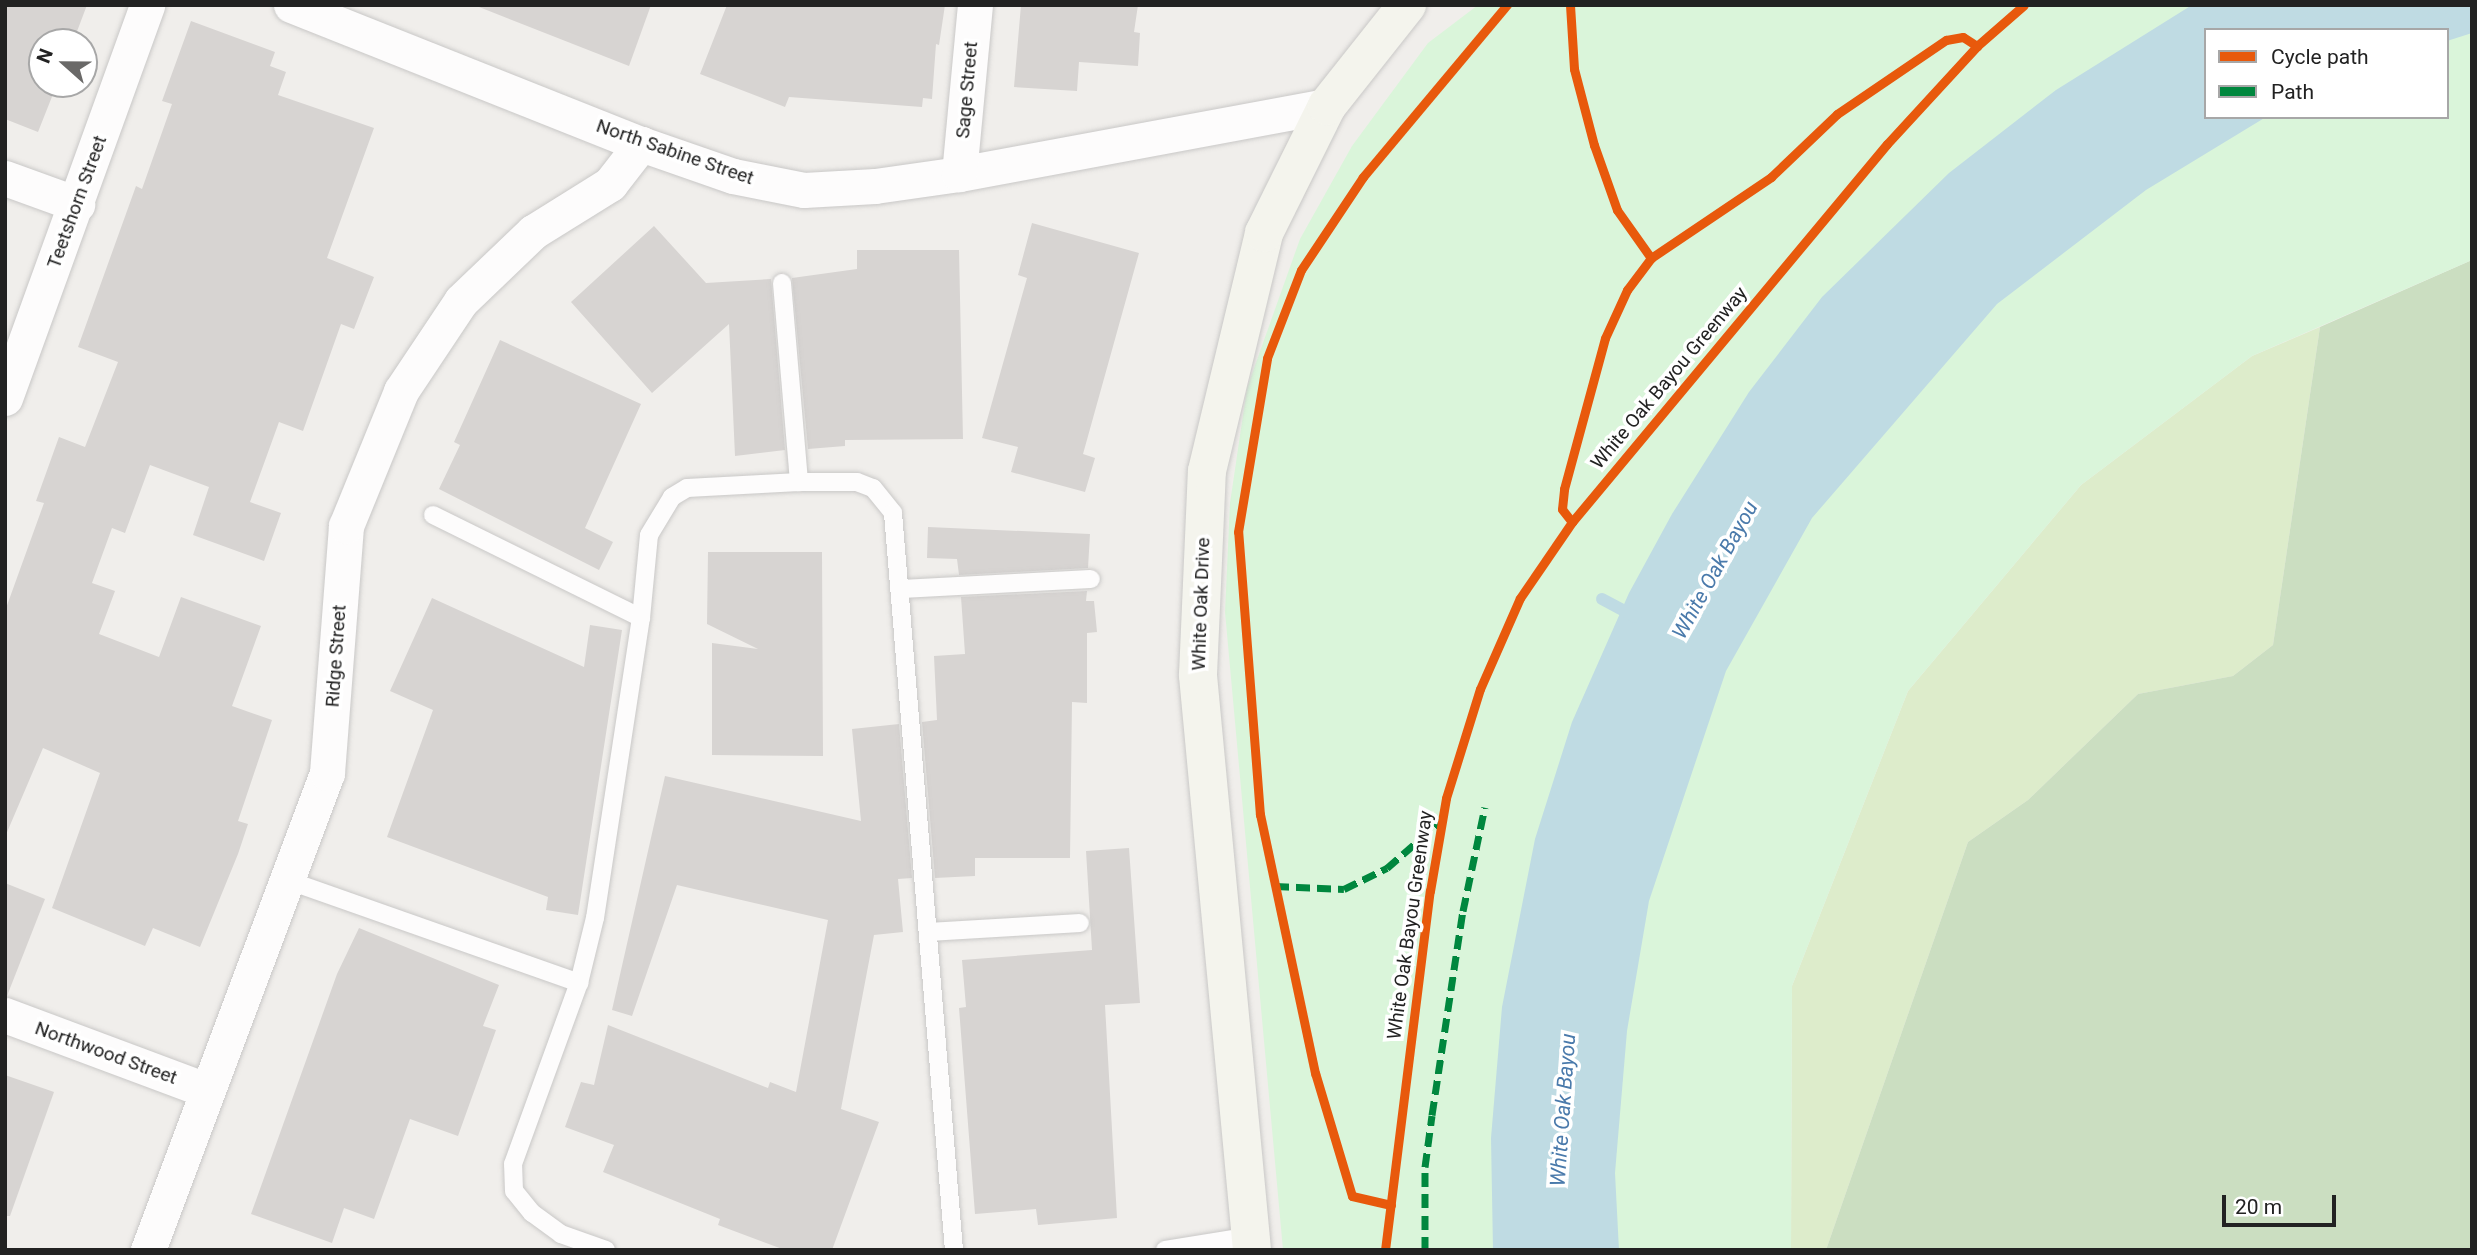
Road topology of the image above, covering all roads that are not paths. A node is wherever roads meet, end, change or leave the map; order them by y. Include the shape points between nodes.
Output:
1 (147, 5) edge
2 (291, 5) edge
3 (975, 5) edge
4 (1407, 5) edge
5 (1326, 106) junction
6 (641, 144) junction
7 (959, 174) junction
8 (5, 178) edge
9 (77, 204) junction
10 (782, 283) dead end
11 (5, 398) edge
12 (799, 482) junction
13 (433, 515) dead end
14 (1091, 579) dead end
15 (901, 589) junction
16 (641, 618) junction
17 (287, 880) junction
18 (1080, 923) dead end
19 (929, 932) junction
20 (579, 983) junction
21 (5, 1015) edge
22 (206, 1090) junction
23 (1251, 1243) edge
24 (148, 1250) edge
25 (606, 1250) edge
26 (954, 1250) edge
27 (1165, 1250) edge

1 - 9 street, Teetshorn Street
2 - 6 street, North Sabine Street
3 - 7 street, Sage Street
4 - 5 main road, White Oak Drive
5 - 7 street, North Sabine Street
5 - 23 main road, White Oak Drive via 1264,233 1207,471 1198,675
6 - 7 street, North Sabine Street via 733,176 804,190
6 - 17 street, Ridge Street via 610,184 533,232 461,301 401,391 346,526 327,773
8 - 9 street
9 - 11 street, Teetshorn Street
10 - 12 lane
12 - 15 lane via 856,482 873,488 893,513
12 - 16 lane via 687,488 672,497 649,535
13 - 16 lane
14 - 15 lane
15 - 19 lane
16 - 20 lane via 594,918
17 - 20 lane
17 - 22 street, Ridge Street
18 - 19 lane
19 - 26 lane
20 - 25 lane via 513,1164 514,1191 532,1213 561,1234
21 - 22 street, Northwood Street
22 - 24 street, Ridge Street
23 - 27 lane

